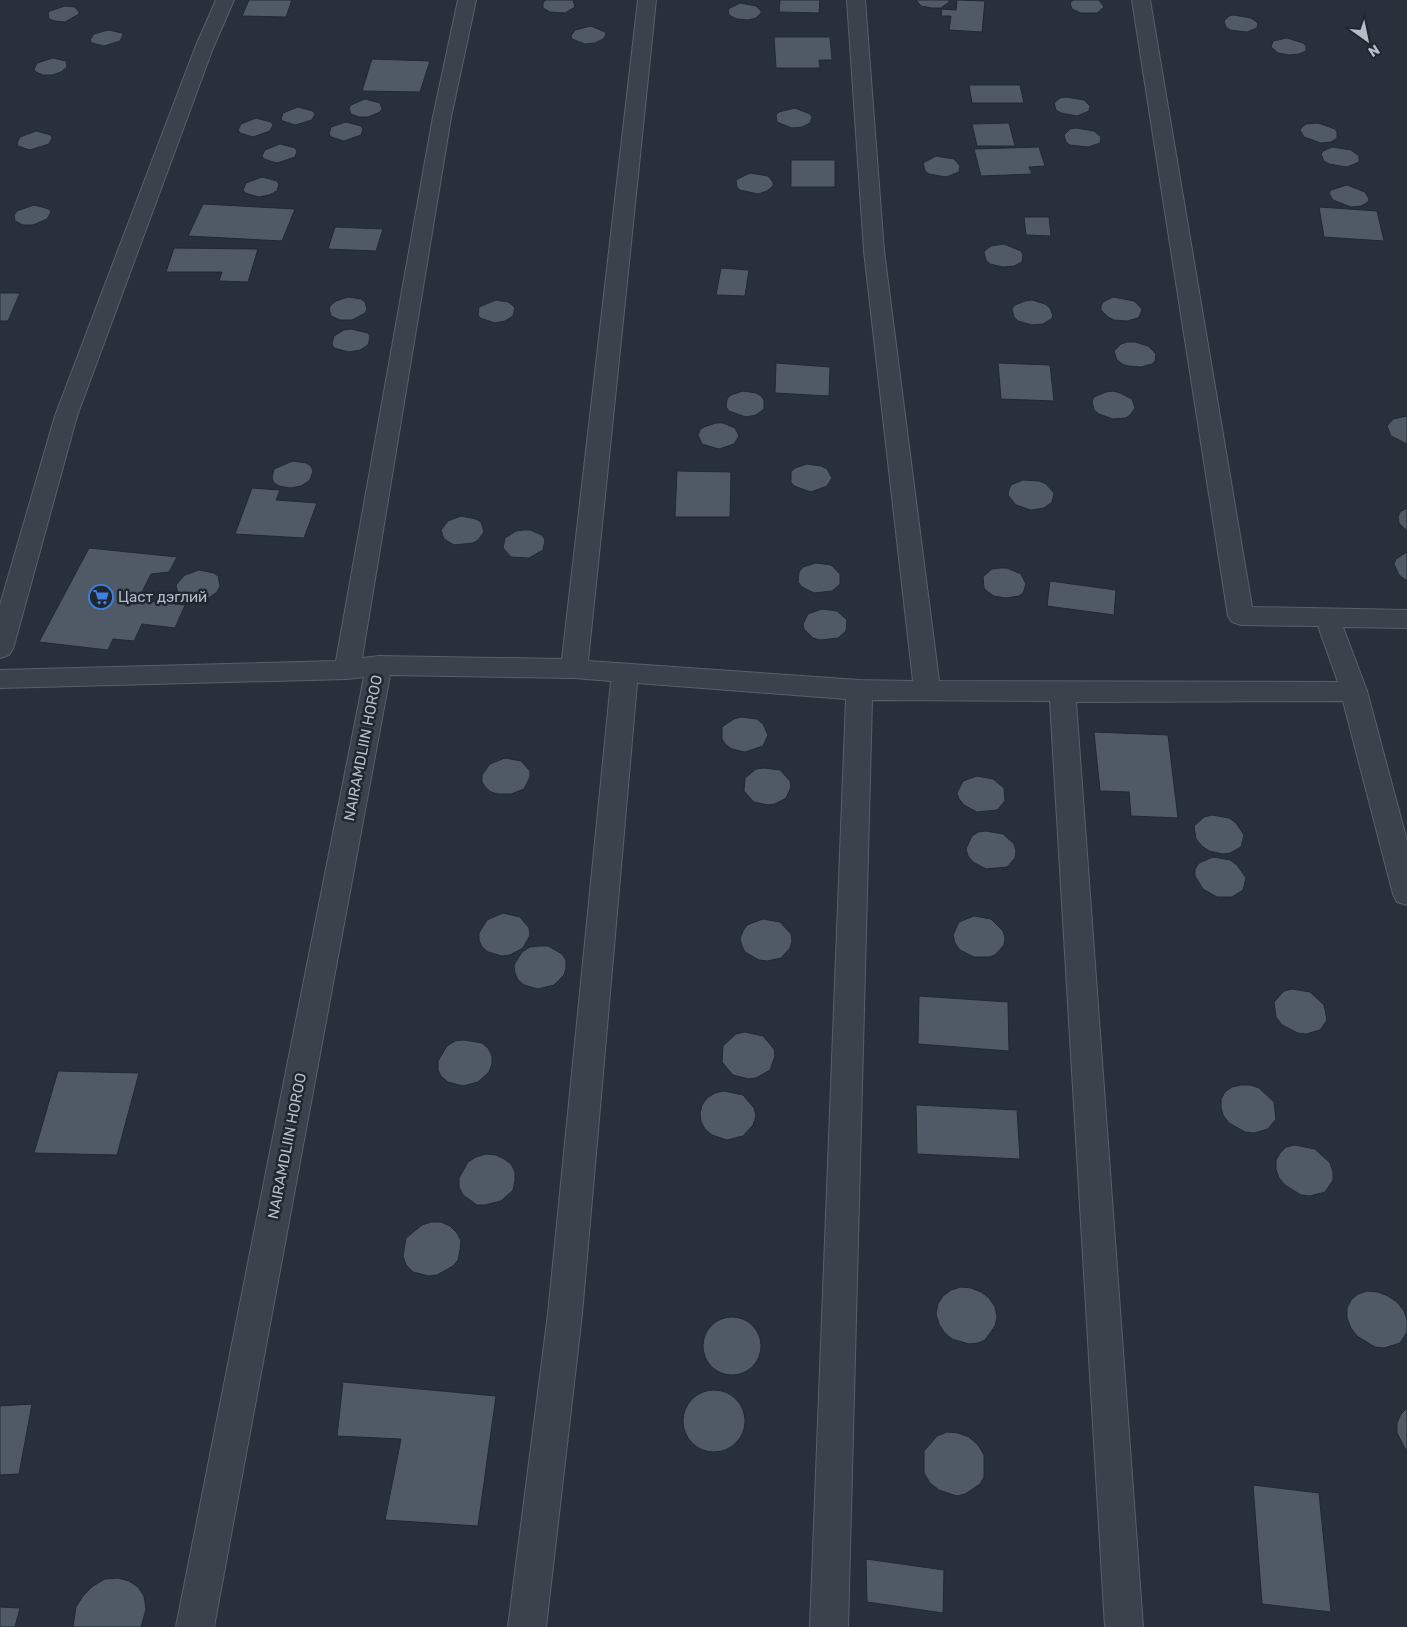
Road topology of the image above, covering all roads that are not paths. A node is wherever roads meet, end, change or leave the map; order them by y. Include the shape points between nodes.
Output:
1 (225, 0) edge
2 (467, 0) edge
3 (647, 0) edge
4 (856, 0) edge
5 (1141, 0) edge
6 (1327, 617) junction
7 (1407, 619) edge
8 (0, 649) edge
9 (379, 665) junction
10 (574, 669) junction
11 (347, 670) junction
12 (625, 672) junction
13 (0, 679) edge
14 (859, 690) junction
15 (928, 690) junction
16 (1354, 691) junction
17 (1062, 692) junction
18 (1407, 894) edge
19 (195, 1627) edge
20 (527, 1627) edge
21 (829, 1627) edge
22 (1124, 1627) edge

1 - 8 street via 66,416
2 - 11 street via 442,117
3 - 10 street
4 - 15 street via 874,252
5 - 6 street via 1241,616
6 - 7 street
6 - 16 street
9 - 10 street
9 - 11 street
9 - 19 street, NAIRAMDLIIN HOROO
10 - 12 street
11 - 13 street
12 - 14 street
12 - 20 street via 565,1314
14 - 15 street
14 - 21 street
15 - 17 street
16 - 17 street
16 - 18 street
17 - 22 street

